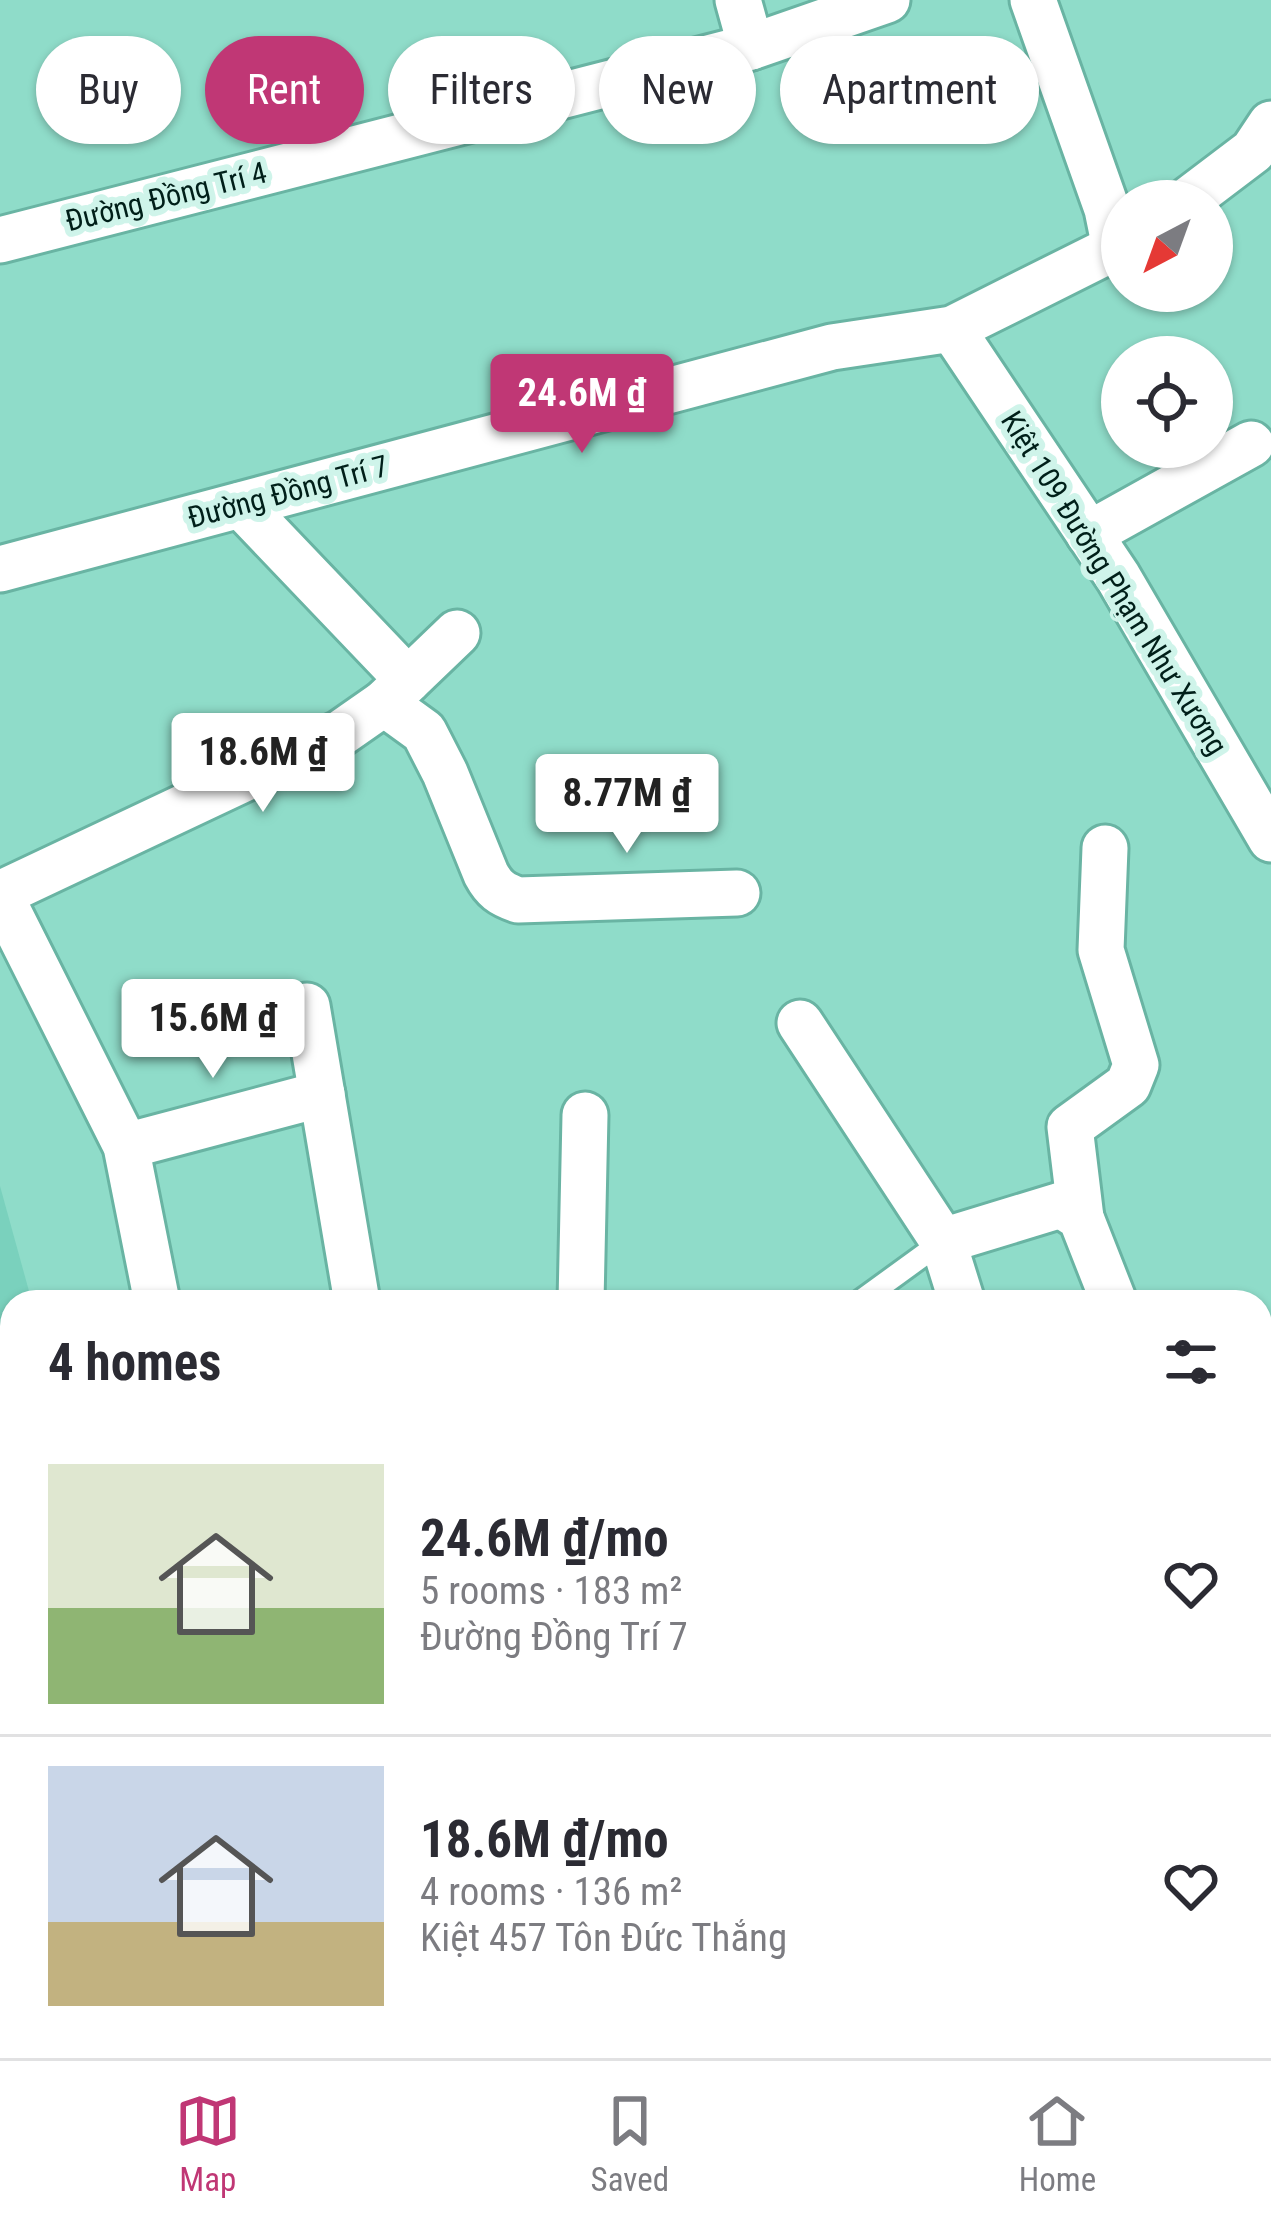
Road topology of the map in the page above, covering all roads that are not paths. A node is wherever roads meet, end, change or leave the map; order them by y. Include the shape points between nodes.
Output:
1 (738, 0) edge
2 (887, 0) edge
3 (1033, 0) edge
4 (749, 36) edge
5 (756, 46) edge
6 (599, 86) edge
7 (1271, 124) edge
8 (1214, 180) edge
9 (1101, 189) edge
10 (0, 240) edge
11 (1101, 255) edge
12 (952, 329) junction
13 (1251, 444) dead end
14 (241, 505) junction
15 (1089, 534) junction
16 (0, 569) edge
17 (457, 633) dead end
18 (396, 692) junction
19 (1271, 839) edge
20 (1105, 848) dead end
21 (737, 893) dead end
22 (0, 894) edge
23 (307, 1006) dead end
24 (800, 1023) dead end
25 (322, 1094) junction
26 (585, 1115) dead end
27 (126, 1146) junction
28 (1082, 1218) junction
29 (943, 1241) junction
30 (155, 1290) edge
31 (355, 1290) edge
32 (581, 1290) edge
33 (876, 1290) edge
34 (958, 1290) edge
35 (1109, 1290) edge

1 - 4 street
2 - 5 street, Đường Đồng Trí 4
3 - 9 street
6 - 10 street, Đường Đồng Trí 4
7 - 8 street via 1253,151
11 - 12 street, Đường Đồng Trí 7
12 - 14 street, Đường Đồng Trí 7 via 832,347
12 - 15 street, Kiệt 109 Đường Phạm Như Xương
13 - 15 street
14 - 16 street, Đường Đồng Trí 7
14 - 18 street
15 - 19 street, Kiệt 109 Đường Phạm Như Xương
17 - 18 street
18 - 21 street via 446,773 494,889 518,900
18 - 22 street via 341,733
20 - 28 street via 1101,950 1136,1065 1128,1085 1070,1127
22 - 27 street
23 - 25 street
24 - 29 street
25 - 27 street
25 - 31 street
26 - 32 street
27 - 30 street
28 - 29 street via 1061,1205
28 - 35 street
29 - 33 lane
29 - 34 street

